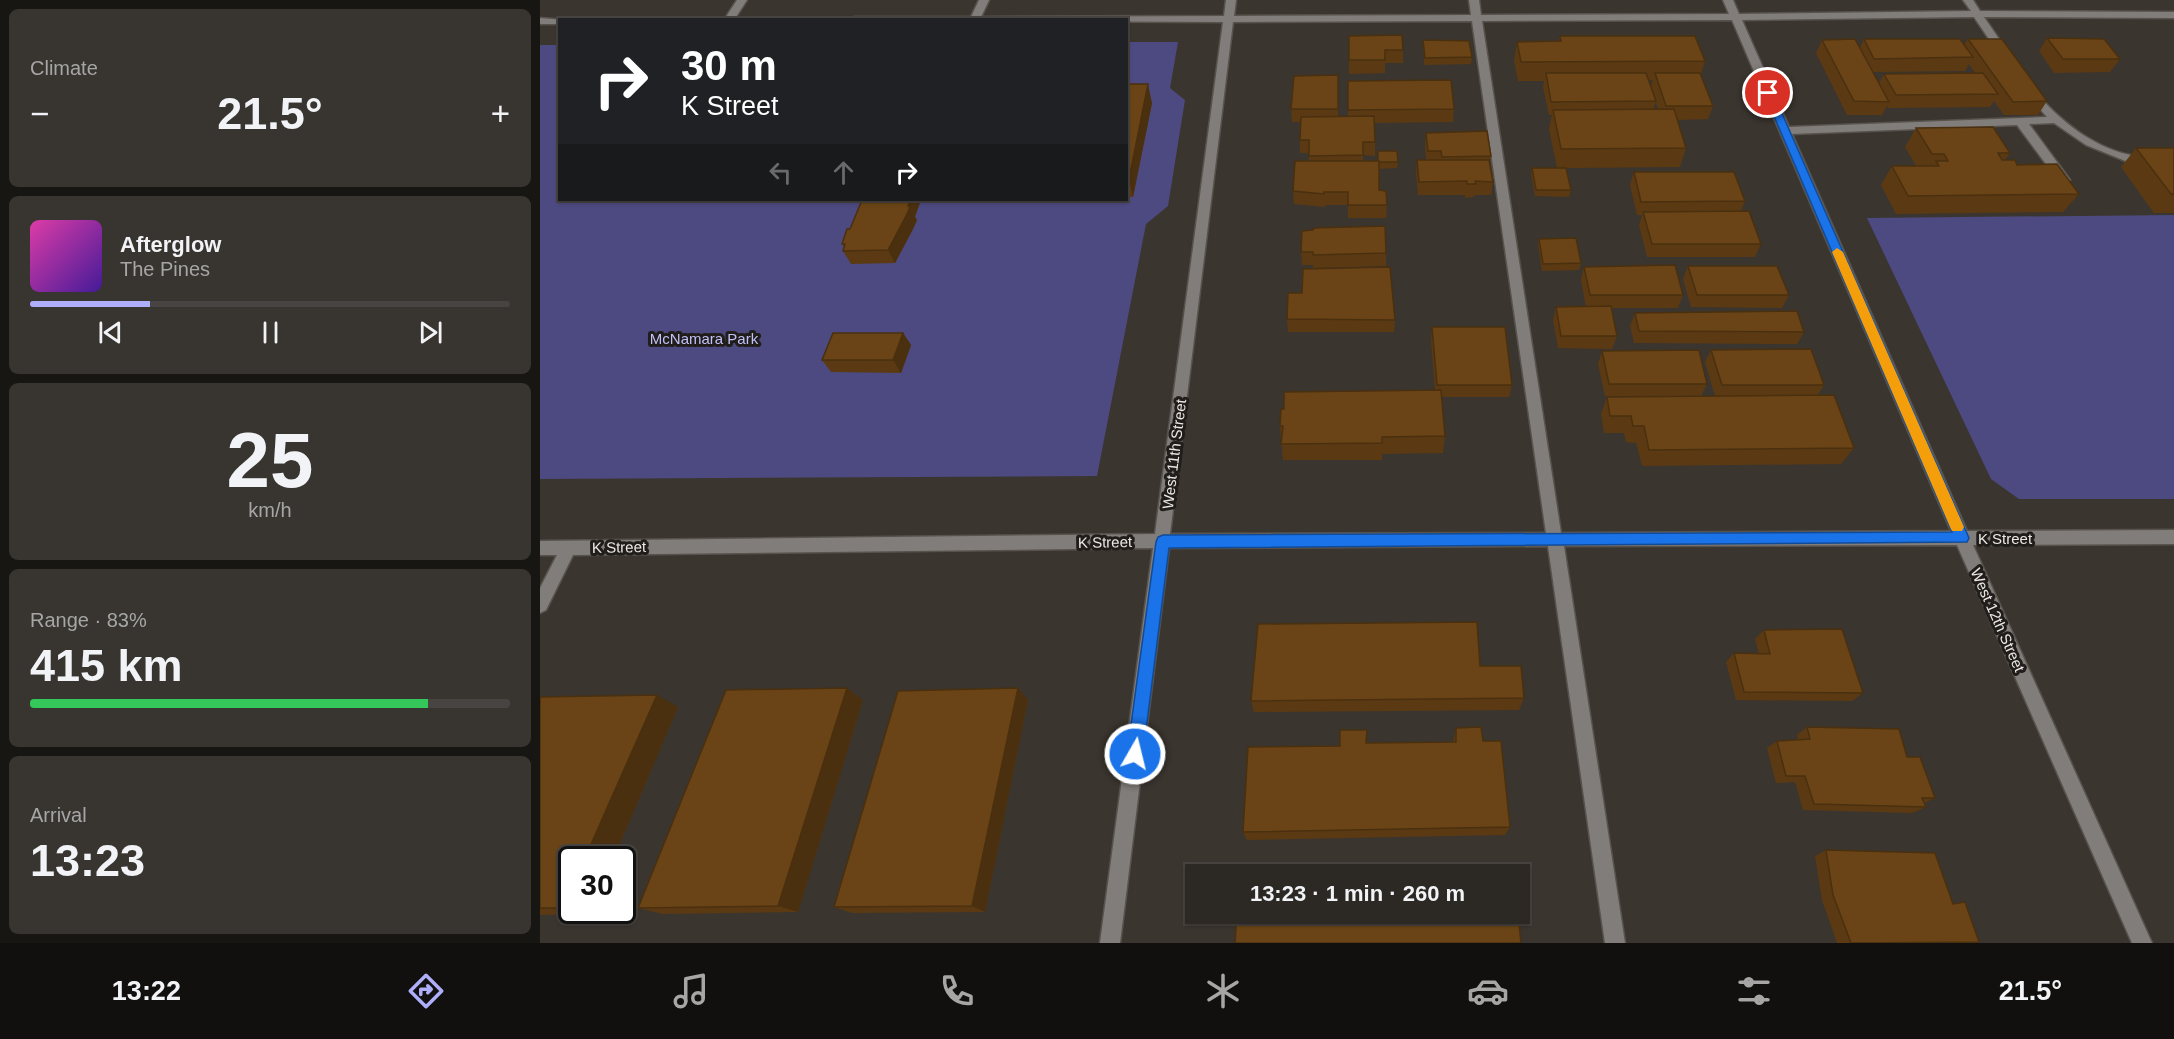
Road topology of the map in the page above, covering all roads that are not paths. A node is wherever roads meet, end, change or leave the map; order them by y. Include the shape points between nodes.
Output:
1 (742, 0) edge
2 (984, 0) edge
3 (1231, 0) edge
4 (1474, 0) edge
5 (1728, 0) edge
6 (1968, 0) edge
7 (1977, 14) junction
8 (2174, 15) edge
9 (1736, 17) junction
10 (730, 18) edge
11 (975, 18) edge
12 (1128, 18) edge
13 (1228, 18) junction
14 (1476, 18) junction
15 (540, 21) edge
16 (558, 21) edge
17 (2010, 62) edge
18 (2023, 81) edge
19 (2056, 120) junction
20 (2021, 122) junction
21 (1785, 132) junction
22 (2174, 160) edge
23 (2065, 180) edge
24 (2174, 537) edge
25 (1962, 538) junction
26 (1554, 540) junction
27 (1163, 542) junction
28 (540, 548) edge
29 (568, 548) junction
30 (540, 605) edge
31 (1110, 943) edge
32 (1615, 943) edge
33 (2142, 943) edge

1 - 10 street
2 - 11 street
3 - 13 street, West 11th Street
4 - 14 street
5 - 9 street, West 12th Street
6 - 7 street
7 - 8 street
7 - 9 street
7 - 17 street
9 - 14 street
9 - 21 street, West 12th Street
12 - 13 street
13 - 14 street
13 - 27 street, West 11th Street
14 - 26 street
15 - 16 street
18 - 19 street
19 - 20 street
19 - 22 street via 2124,157
20 - 21 street
20 - 23 street
21 - 25 street, West 12th Street
24 - 25 street, K Street
25 - 26 street, K Street
25 - 33 street, West 12th Street
26 - 27 street, K Street
26 - 32 street
27 - 29 street, K Street
27 - 31 street, West 11th Street
28 - 29 street, K Street
29 - 30 street

